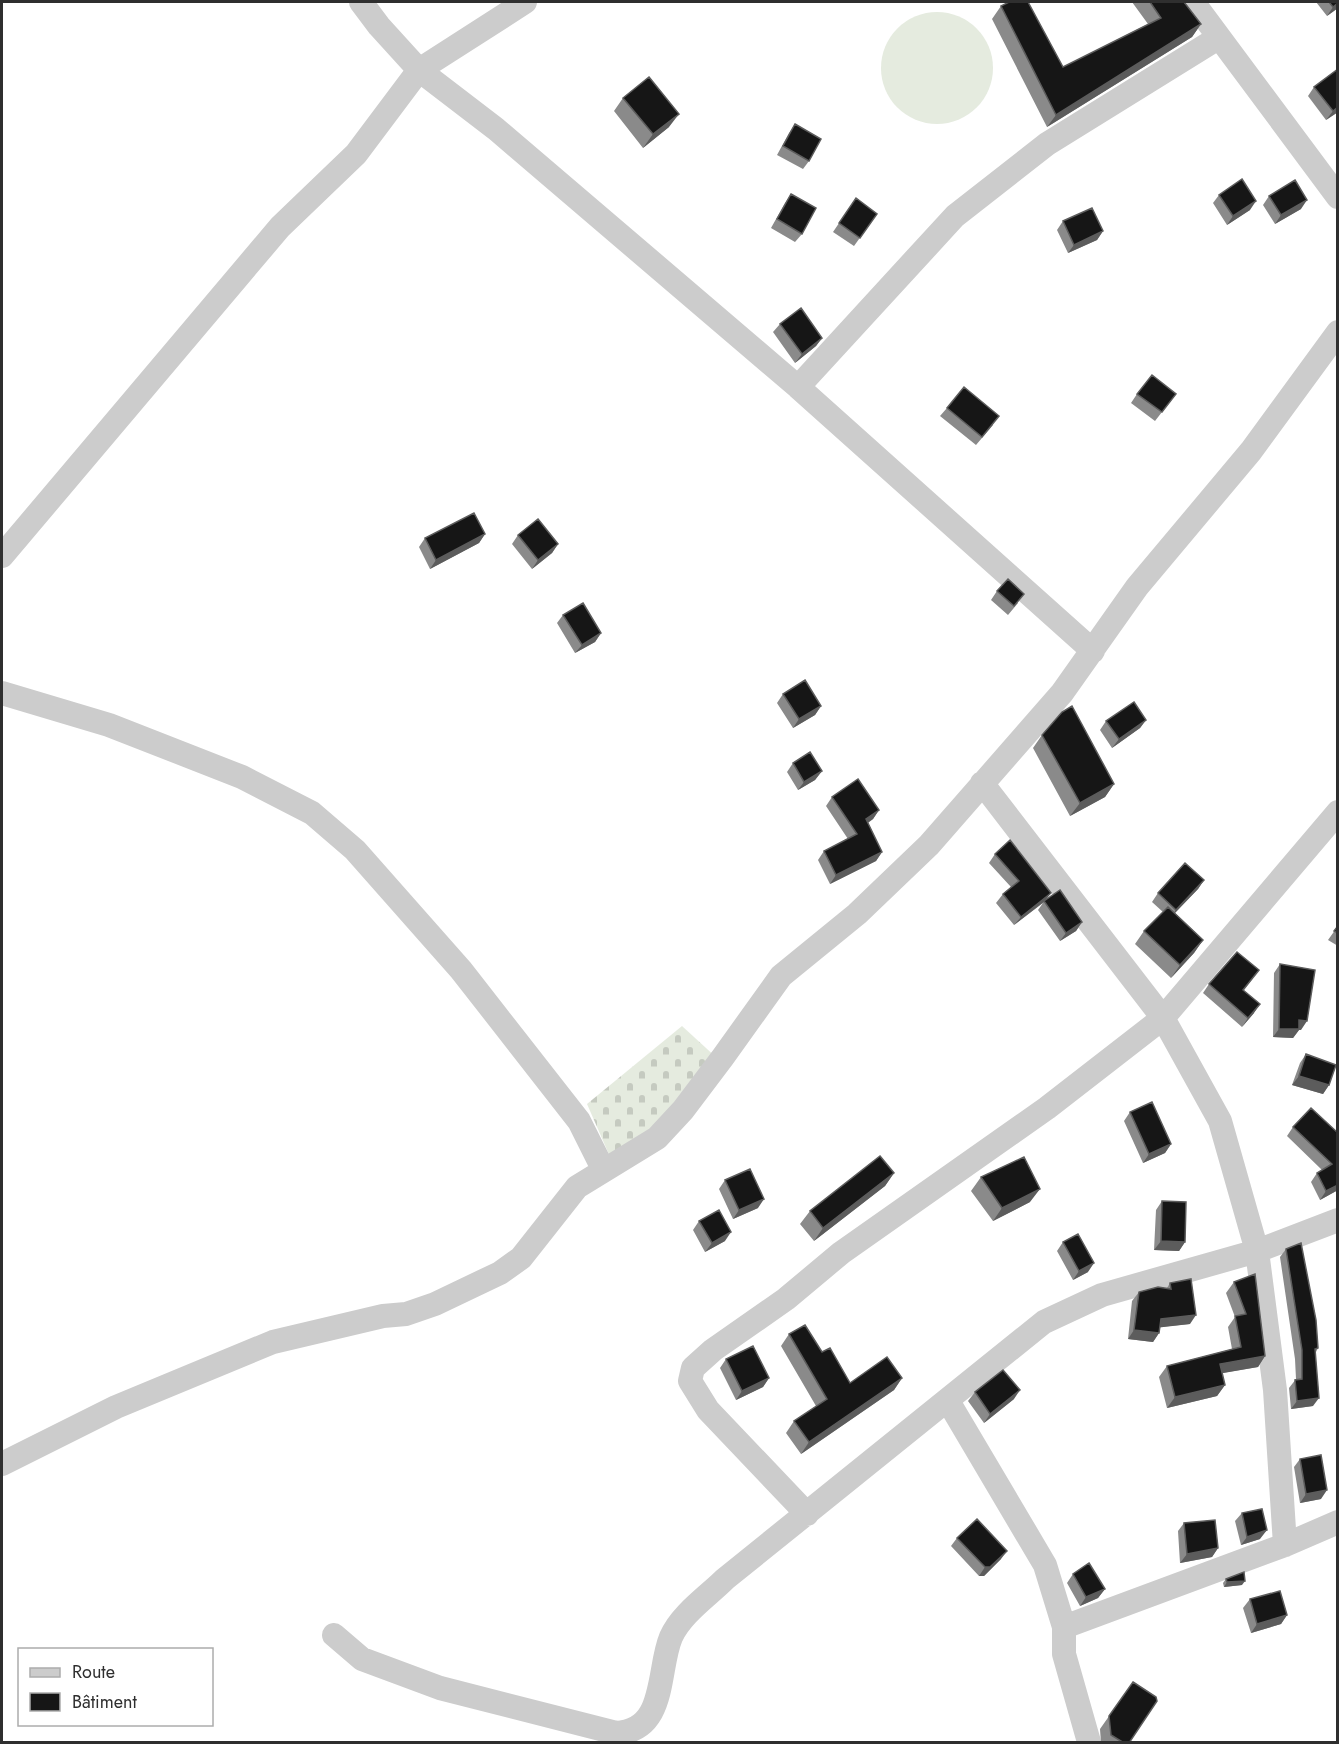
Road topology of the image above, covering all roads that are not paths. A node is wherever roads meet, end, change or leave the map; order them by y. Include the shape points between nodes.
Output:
1 (361, 2) edge
2 (525, 2) edge
3 (1193, 2) edge
4 (1218, 38) junction
5 (419, 70) junction
6 (1338, 197) edge
7 (1338, 332) edge
8 (798, 387) junction
9 (2, 556) edge
10 (1093, 651) junction
11 (2, 693) edge
12 (982, 783) junction
13 (1338, 812) edge
14 (1163, 1018) junction
15 (603, 1169) junction
16 (1338, 1220) edge
17 (1257, 1251) junction
18 (948, 1401) junction
19 (2, 1464) edge
20 (807, 1514) junction
21 (1338, 1522) edge
22 (1285, 1545) junction
23 (1064, 1627) junction
24 (334, 1635) dead end
25 (1089, 1743) edge

1 - 5 street
2 - 5 street
3 - 4 street
4 - 6 street
4 - 8 street via 1047,144 955,216
5 - 8 street via 496,129
5 - 9 street via 356,154 280,227
7 - 10 street via 1251,451 1137,587
8 - 10 street
10 - 12 street via 1062,693
11 - 15 street via 109,725 242,777 312,813 355,850 461,970 579,1121
12 - 14 street
12 - 15 street via 928,845 873,898 781,976 723,1057 657,1138
13 - 14 street
14 - 17 street via 1220,1121
14 - 20 street via 1047,1108 841,1253 693,1368 690,1381 708,1410
15 - 19 street via 577,1187 521,1258 500,1273 406,1314 273,1342 116,1407
16 - 17 street
17 - 18 street via 1102,1295 1044,1322
17 - 22 street via 1275,1390
18 - 20 street
18 - 23 street via 1045,1565
20 - 24 street via 725,1579 681,1622 671,1637 661,1688 651,1712 642,1725 628,1733 440,1688 362,1659
21 - 22 street
22 - 23 street
23 - 25 street via 1064,1654

